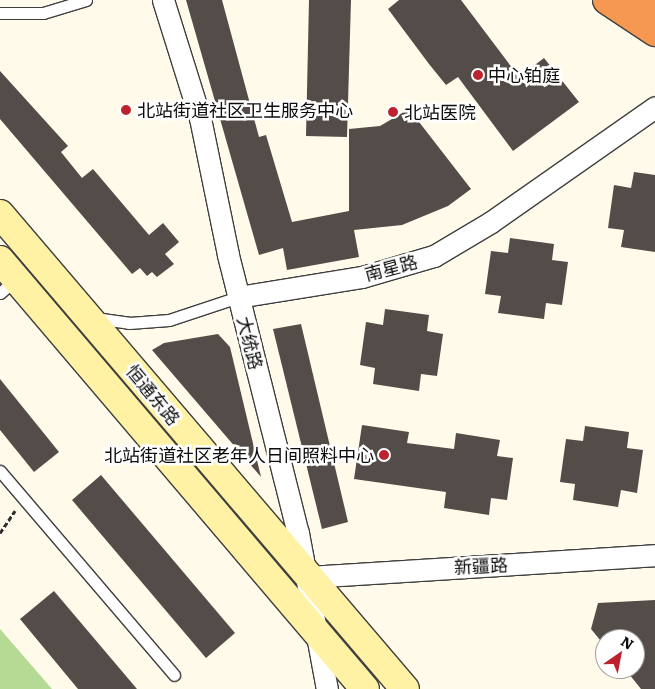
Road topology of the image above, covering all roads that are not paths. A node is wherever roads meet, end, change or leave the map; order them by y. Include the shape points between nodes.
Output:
1 (86, 0) edge
2 (163, 0) edge
3 (607, 0) edge
4 (645, 0) edge
5 (655, 9) edge
6 (0, 13) edge
7 (655, 32) edge
8 (655, 107) edge
9 (0, 214) edge
10 (5, 278) edge
11 (238, 297) junction
12 (86, 316) junction
13 (0, 471) edge
14 (655, 555) edge
15 (308, 577) junction
16 (319, 637) junction
17 (174, 675) dead end
18 (327, 689) edge
19 (365, 689) edge
20 (405, 689) edge

1 - 6 lane via 43,13
2 - 11 street, 大统路 via 200,118
3 - 7 highway
4 - 5 highway
8 - 11 street, 南星路 via 491,222 434,256 362,277
9 - 12 main road, 恒通东路
10 - 16 main road, 恒通东路
11 - 12 lane, 南星路 via 169,320 128,323
11 - 15 street, 大统路
12 - 15 main road, 恒通东路
13 - 17 lane
14 - 15 street, 新疆路
15 - 16 street, 大统路
15 - 20 main road, 恒通东路
16 - 18 street, 大统路
16 - 19 main road, 恒通东路

